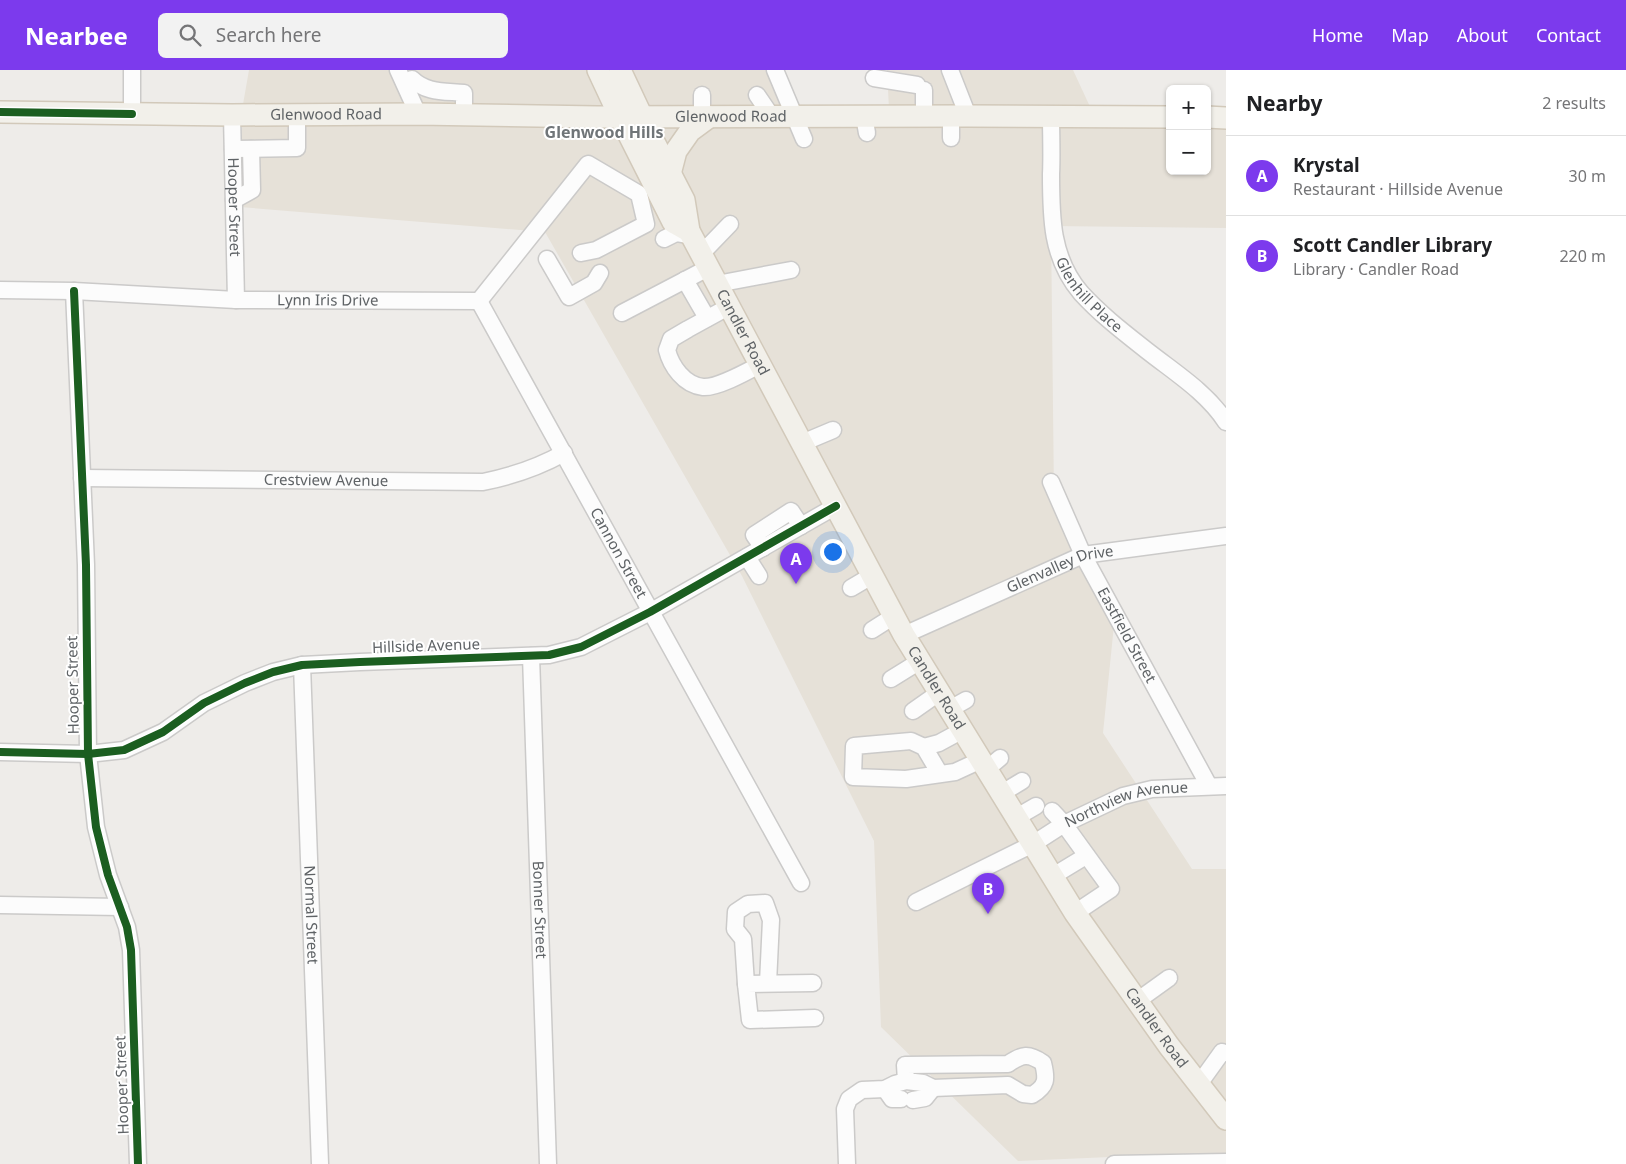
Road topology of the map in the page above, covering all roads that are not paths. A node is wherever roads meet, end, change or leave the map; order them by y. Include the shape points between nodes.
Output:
1 (132, 70) edge
2 (398, 70) edge
3 (598, 70) edge
4 (620, 70) edge
5 (775, 70) edge
6 (950, 70) edge
7 (874, 78) dead end
8 (412, 79) dead end
9 (702, 95) dead end
10 (758, 95) dead end
11 (0, 112) edge
12 (132, 114) junction
13 (297, 114) junction
14 (418, 114) junction
15 (232, 115) junction
16 (464, 115) junction
17 (772, 116) junction
18 (795, 116) junction
19 (924, 116) junction
20 (960, 116) junction
21 (1051, 116) junction
22 (620, 117) junction
23 (642, 117) junction
24 (706, 117) junction
25 (1166, 117) edge
26 (1211, 118) edge
27 (1226, 118) edge
28 (951, 138) dead end
29 (804, 139) dead end
30 (251, 149) junction
31 (233, 150) junction
32 (670, 174) junction
33 (647, 191) junction
34 (234, 200) junction
35 (730, 224) dead end
36 (664, 239) dead end
37 (581, 254) dead end
38 (701, 254) junction
39 (547, 259) dead end
40 (790, 270) dead end
41 (600, 273) dead end
42 (686, 280) junction
43 (0, 290) edge
44 (74, 291) junction
45 (236, 300) junction
46 (479, 301) junction
47 (730, 306) junction
48 (622, 313) dead end
49 (707, 318) junction
50 (761, 364) junction
51 (1226, 422) edge
52 (833, 430) dead end
53 (802, 443) junction
54 (564, 453) junction
55 (82, 478) junction
56 (1051, 482) dead end
57 (836, 506) junction
58 (1226, 536) edge
59 (1083, 555) junction
60 (747, 557) junction
61 (873, 575) junction
62 (759, 576) dead end
63 (851, 588) dead end
64 (650, 612) junction
65 (894, 616) junction
66 (872, 630) dead end
67 (904, 635) junction
68 (530, 656) junction
69 (920, 661) junction
70 (302, 665) junction
71 (891, 679) dead end
72 (952, 701) junction
73 (913, 711) dead end
74 (963, 730) junction
75 (924, 747) junction
76 (0, 752) edge
77 (88, 754) junction
78 (989, 762) junction
79 (940, 774) junction
80 (1022, 781) dead end
81 (1210, 786) junction
82 (1226, 786) edge
83 (1002, 793) junction
84 (1036, 806) dead end
85 (1052, 811) dead end
86 (1017, 818) junction
87 (1064, 824) junction
88 (1033, 844) junction
89 (1086, 856) junction
90 (1053, 876) junction
91 (801, 883) dead end
92 (916, 902) dead end
93 (0, 905) edge
94 (120, 908) junction
95 (1075, 913) junction
96 (1169, 978) dead end
97 (768, 983) junction
98 (813, 983) dead end
99 (746, 984) junction
100 (1137, 1001) junction
101 (815, 1018) dead end
102 (1222, 1052) dead end
103 (906, 1081) junction
104 (1199, 1084) junction
105 (933, 1088) junction
106 (886, 1089) junction
107 (1226, 1119) edge
108 (1222, 1163) edge
109 (138, 1164) edge
110 (320, 1164) edge
111 (548, 1164) edge
112 (847, 1164) edge
113 (1114, 1164) edge
114 (1159, 1164) edge

1 - 12 street
2 - 14 street
3 - 22 main road, Candler Road
4 - 23 main road, Candler Road
5 - 18 street
6 - 20 street
7 - 19 street via 921,88
8 - 16 street via 428,90 464,93
9 - 24 street
10 - 17 street
11 - 12 main road, Glenwood Road
12 - 15 main road, Glenwood Road
13 - 14 main road, Glenwood Road
13 - 15 main road, Glenwood Road
13 - 30 street via 297,148
14 - 16 main road, Glenwood Road
15 - 31 street, Hooper Street
16 - 22 main road, Glenwood Road
17 - 18 main road, Glenwood Road
17 - 24 main road, Glenwood Road
18 - 19 main road, Glenwood Road via 866,124
18 - 29 street
19 - 20 main road, Glenwood Road
20 - 21 main road, Glenwood Road
20 - 28 street
21 - 25 main road, Glenwood Road
21 - 51 street, Glenhill Place via 1051,208 1058,253 1066,270 1080,292 1107,320 1197,389
22 - 23 main road, Glenwood Road
22 - 33 main road, Candler Road
23 - 24 main road, Glenwood Road
23 - 32 main road, Candler Road
24 - 32 main road via 690,131 676,151
26 - 27 main road
30 - 31 street
30 - 34 street via 252,190
31 - 34 street, Hooper Street
32 - 38 main road, Candler Road via 684,200
33 - 37 street via 646,224 596,250
33 - 38 main road, Candler Road
33 - 46 street via 588,164
34 - 45 street, Hooper Street
35 - 38 street
36 - 38 street via 676,233
38 - 40 street
38 - 42 street
38 - 47 main road, Candler Road
39 - 41 street via 569,298 594,284
42 - 48 street
42 - 49 street
43 - 44 street, Lynn Iris Drive
44 - 45 street, Lynn Iris Drive
44 - 55 street, Hooper Street
45 - 46 street, Lynn Iris Drive
46 - 54 street, Cannon Street via 504,334
47 - 49 street
47 - 50 main road, Candler Road
49 - 50 street via 671,340 666,350 670,362 689,382 703,387 743,374
50 - 53 main road, Candler Road
52 - 53 street
53 - 57 main road, Candler Road
54 - 55 street, Crestview Avenue via 512,476 483,482
54 - 64 street, Cannon Street
55 - 77 street, Hooper Street
56 - 59 street, Eastfield Street
57 - 60 street, Hillside Avenue
57 - 61 main road, Candler Road
58 - 59 street, Glenvalley Drive
59 - 67 street, Glenvalley Drive
59 - 81 street, Eastfield Street
60 - 62 street
60 - 64 street, Hillside Avenue
61 - 63 street
61 - 65 main road, Candler Road
64 - 68 street, Hillside Avenue via 581,646 549,655
64 - 91 street, Cannon Street
65 - 66 street
65 - 67 main road, Candler Road
67 - 69 main road, Candler Road
68 - 70 street, Hillside Avenue
68 - 111 street, Bonner Street
69 - 71 street
69 - 72 main road, Candler Road
70 - 77 street, Hillside Avenue via 245,683 204,703 163,732 124,750
70 - 110 street, Normal Street
72 - 73 street
72 - 74 main road, Candler Road
74 - 75 street
74 - 78 main road, Candler Road
75 - 79 street
75 - 79 street via 911,741 854,746 853,777 906,779
76 - 77 street, Hillside Avenue
77 - 94 street, Hooper Street via 96,827
78 - 79 street
78 - 83 main road, Candler Road
80 - 83 street
81 - 82 street, Northview Avenue
81 - 87 street, Northview Avenue via 1152,789 1123,796
83 - 86 main road, Candler Road
84 - 86 street
85 - 87 street
86 - 88 main road, Candler Road
87 - 88 street, Northview Avenue
87 - 89 street
88 - 90 main road, Candler Road
88 - 92 street, Northview Avenue
89 - 90 street
89 - 95 street via 1111,889
90 - 95 main road, Candler Road
93 - 94 street
94 - 109 street, Hooper Street via 130,950
95 - 100 main road, Candler Road
96 - 100 street
97 - 98 street
97 - 99 street
97 - 99 street via 771,920 765,903 748,904 736,912 735,929 743,939
99 - 101 street via 750,1020
100 - 104 main road, Candler Road
102 - 104 street
103 - 105 street
103 - 105 street via 905,1065 1008,1064 1026,1055 1043,1063 1046,1081 1041,1090 1032,1095 1022,1094 1008,1086
103 - 106 street
104 - 107 main road, Candler Road
105 - 106 street via 925,1098 907,1100 892,1098
106 - 112 street via 862,1090 849,1099 846,1109
108 - 114 street
113 - 114 street

